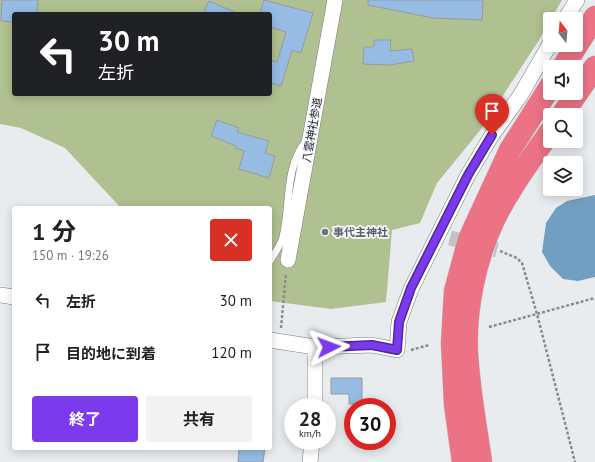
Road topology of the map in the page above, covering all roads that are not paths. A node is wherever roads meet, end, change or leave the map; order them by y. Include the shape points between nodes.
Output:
1 (335, 0) edge
2 (577, 0) edge
3 (569, 12) edge
4 (595, 17) edge
5 (545, 52) edge
6 (567, 60) edge
7 (595, 67) edge
8 (543, 98) edge
9 (567, 108) edge
10 (312, 135) junction
11 (543, 142) edge
12 (272, 257) edge
13 (288, 260) road end
14 (0, 295) edge
15 (12, 297) edge
16 (275, 341) edge
17 (315, 347) junction
18 (315, 398) edge
19 (311, 450) edge
20 (310, 462) edge
21 (463, 462) edge
22 (481, 462) edge

1 - 10 street, 八雲神社参道
2 - 3 street
4 - 6 highway
5 - 17 street via 468,175 445,235 411,288 399,322 397,350 372,345
7 - 9 highway
8 - 21 highway via 510,150 469,239 455,291 452,343 455,398
10 - 12 lane via 299,150 293,164 283,237
10 - 13 street, 八雲神社参道
11 - 22 highway via 514,184 493,222 473,284 467,352
14 - 15 street
16 - 17 street
17 - 18 street
19 - 20 street

